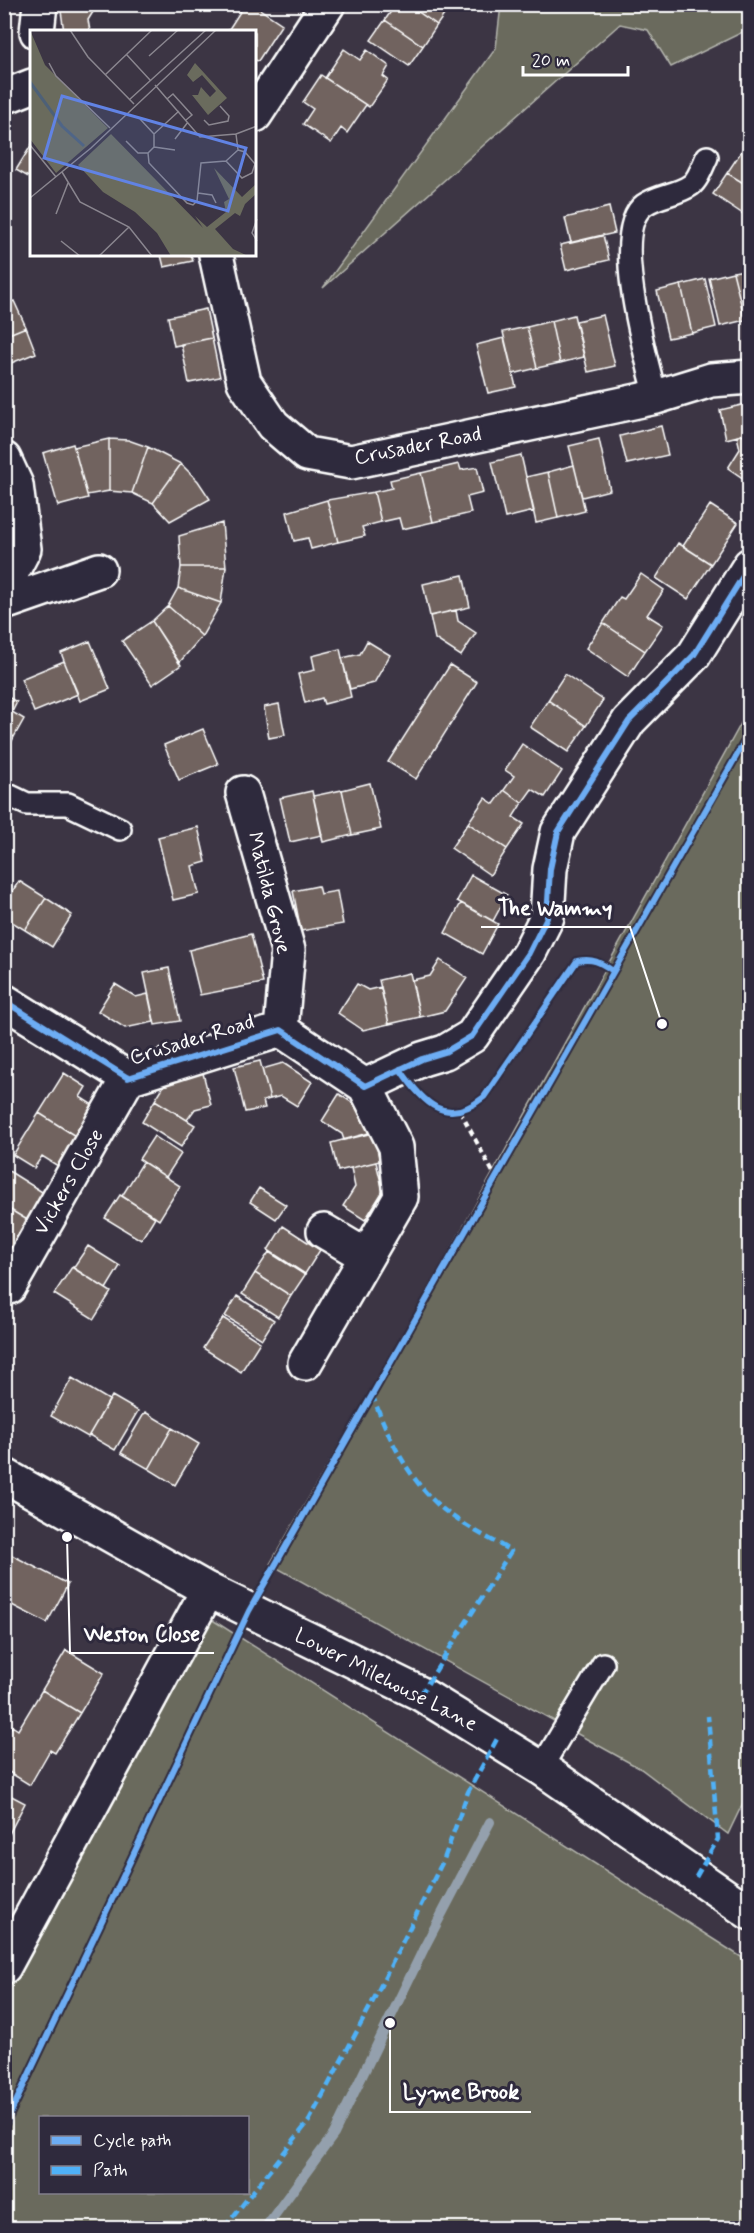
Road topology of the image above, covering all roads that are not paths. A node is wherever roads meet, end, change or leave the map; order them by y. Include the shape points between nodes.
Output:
1 (40, 4) edge
2 (328, 4) edge
3 (37, 30) edge
4 (30, 87) edge
5 (4, 98) edge
6 (256, 113) edge
7 (707, 157) dead end
8 (216, 256) edge
9 (750, 377) edge
10 (656, 397) junction
11 (4, 459) edge
12 (750, 565) edge
13 (99, 570) dead end
14 (4, 587) edge
15 (4, 603) edge
16 (4, 793) edge
17 (243, 793) dead end
18 (120, 829) dead end
19 (4, 1001) edge
20 (280, 1030) junction
21 (128, 1078) junction
22 (364, 1086) junction
23 (324, 1231) dead end
24 (366, 1256) junction
25 (9, 1287) dead end
26 (305, 1363) dead end
27 (4, 1475) edge
28 (208, 1590) junction
29 (603, 1664) dead end
30 (542, 1768) junction
31 (750, 1913) edge
32 (4, 1966) edge

1 - 3 street
2 - 6 street
4 - 5 street
7 - 10 lane via 693,184 643,206 634,223 629,254 636,316
8 - 10 street, Crusader Road via 244,382 273,425 307,454 351,462
9 - 10 street, Crusader Road via 711,380
11 - 14 street via 16,485 24,549
12 - 22 street via 694,655 629,721 558,832 550,869 547,917 529,953 472,1036 445,1052
13 - 15 street
16 - 18 lane via 27,804 68,804
17 - 20 street, Matilda Grove via 288,950
19 - 21 street, Crusader Road
20 - 21 street, Crusader Road
20 - 22 street, Crusader Road
21 - 25 street, Vickers Close
22 - 24 street via 396,1147 400,1197
23 - 24 street
24 - 26 street
27 - 28 street, Lower Milehouse Lane
28 - 30 street, Lower Milehouse Lane via 421,1694
28 - 32 street
29 - 30 lane
30 - 31 street, Lower Milehouse Lane

